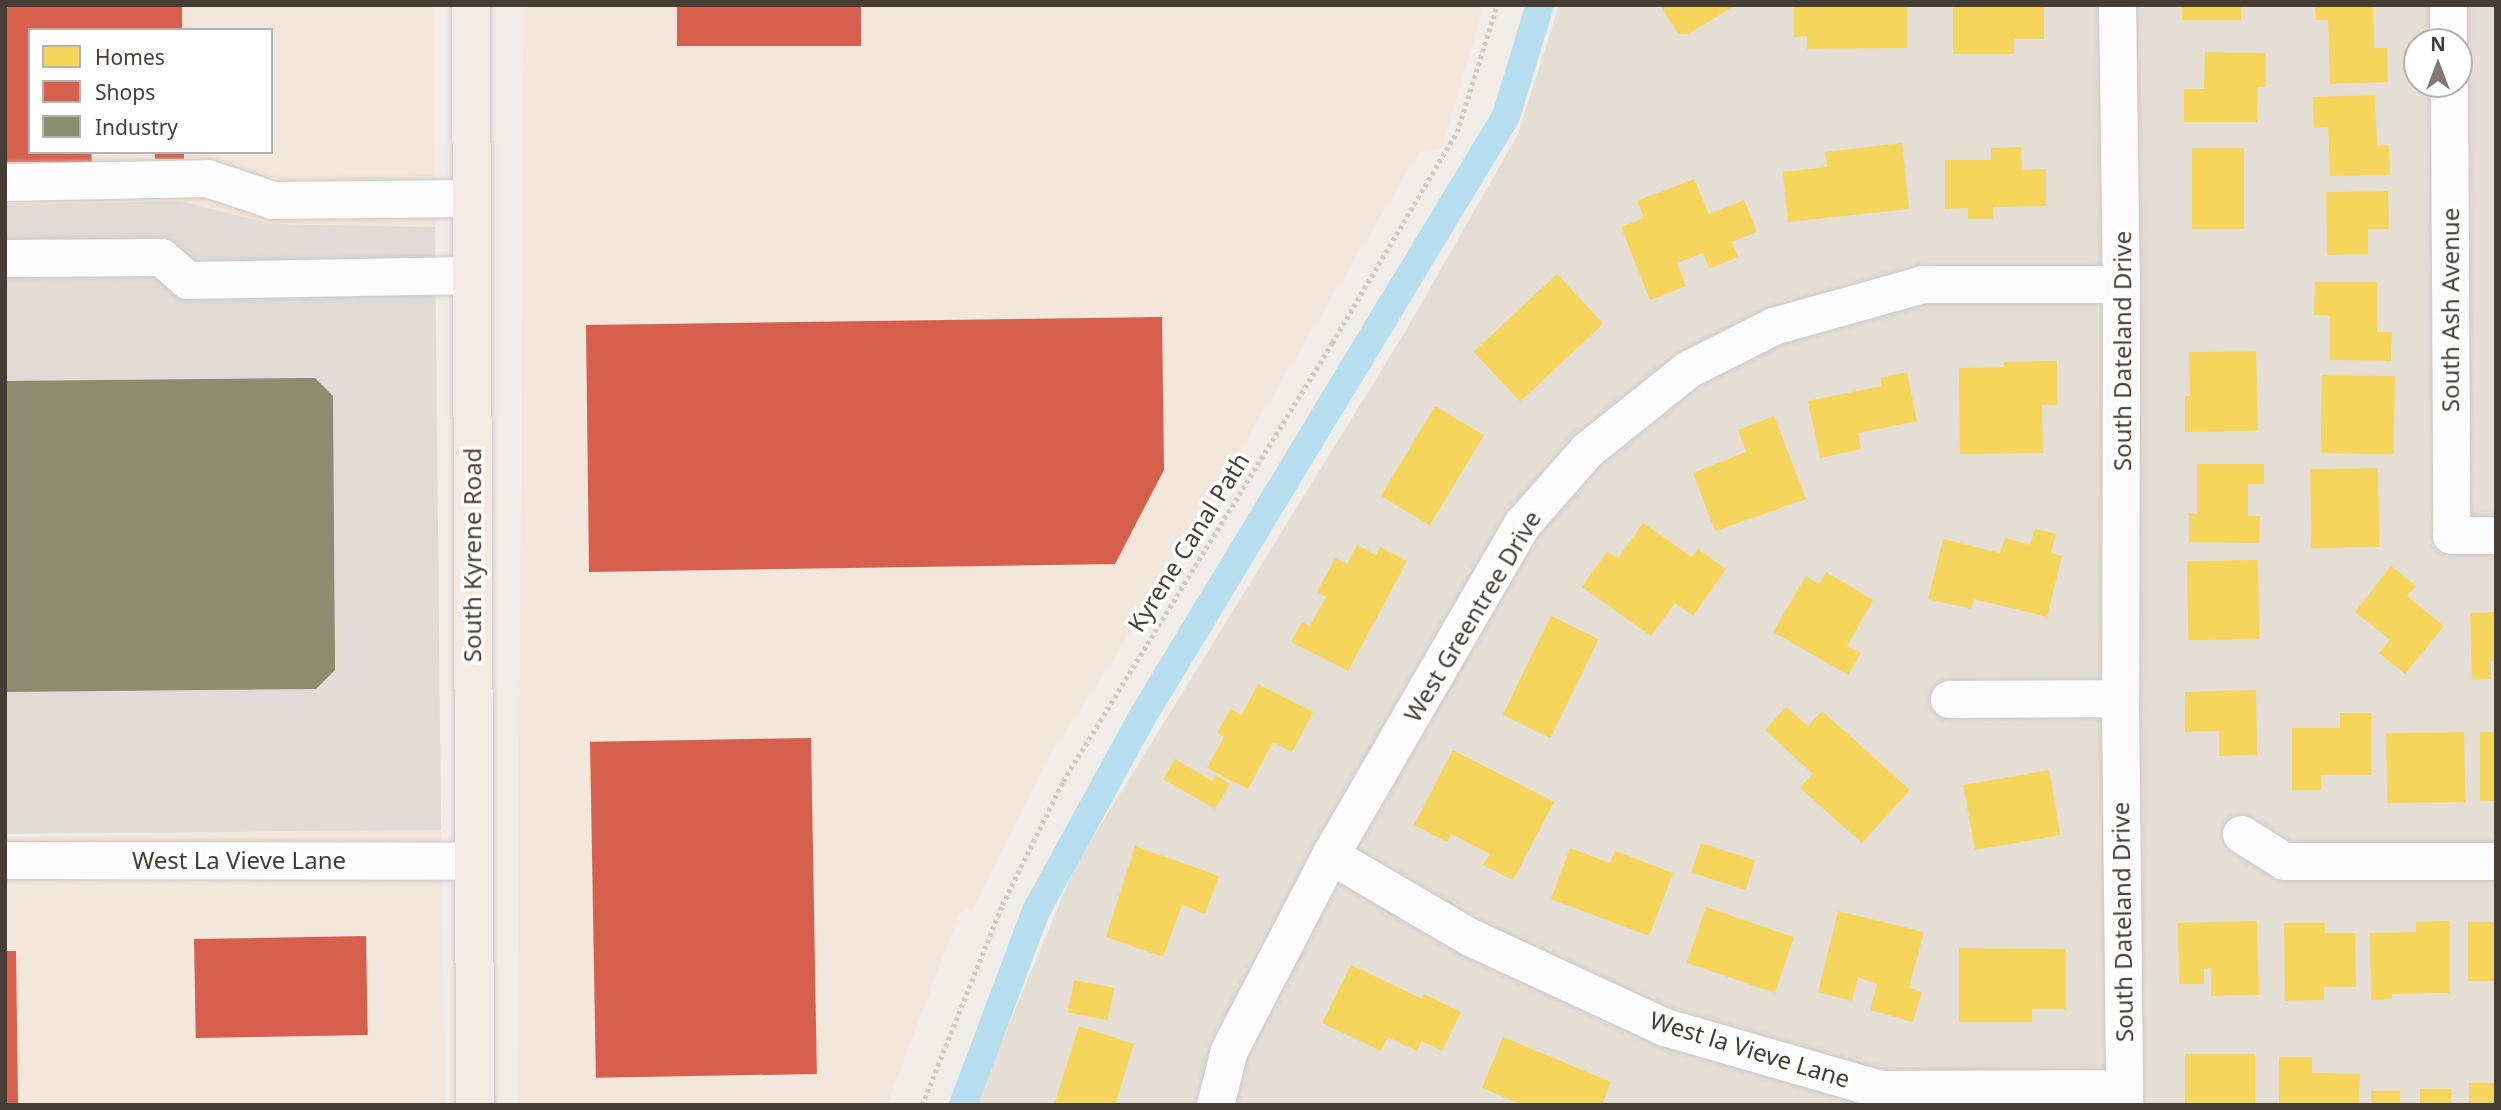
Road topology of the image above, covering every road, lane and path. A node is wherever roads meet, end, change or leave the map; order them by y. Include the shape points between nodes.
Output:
1 (471, 5) edge
2 (1497, 5) edge
3 (2117, 5) edge
4 (2448, 5) edge
5 (2448, 28) edge
6 (2449, 98) edge
7 (5, 182) edge
8 (470, 198) junction
9 (5, 258) edge
10 (470, 275) junction
11 (2122, 284) junction
12 (2496, 535) edge
13 (2120, 698) junction
14 (1949, 699) dead end
15 (2241, 834) dead end
16 (1330, 855) junction
17 (5, 860) edge
18 (472, 861) junction
19 (2496, 861) edge
20 (2124, 1096) edge
21 (475, 1105) edge
22 (922, 1105) edge
23 (1215, 1105) edge

1 - 8 main road, South Kyrene Road
2 - 22 path, Kyrene Canal Path via 1457,132 1063,781 1002,905
3 - 11 street, South Dateland Drive
4 - 5 street
6 - 12 street, South Ash Avenue via 2451,535
7 - 8 street via 207,178 273,201
8 - 10 main road, South Kyrene Road
9 - 10 street via 161,257 187,280
10 - 18 main road, South Kyrene Road
11 - 13 street, South Dateland Drive
11 - 16 street, West Greentree Drive via 1923,284 1773,326 1688,369 1587,450 1522,524
13 - 14 street
13 - 20 street, South Dateland Drive
15 - 19 street via 2284,861
16 - 20 street, West la Vieve Lane via 1470,937 1665,1027 1880,1089
16 - 23 street, West Greentree Drive via 1229,1050
17 - 18 street, West La Vieve Lane
18 - 21 main road, South Kyrene Road

